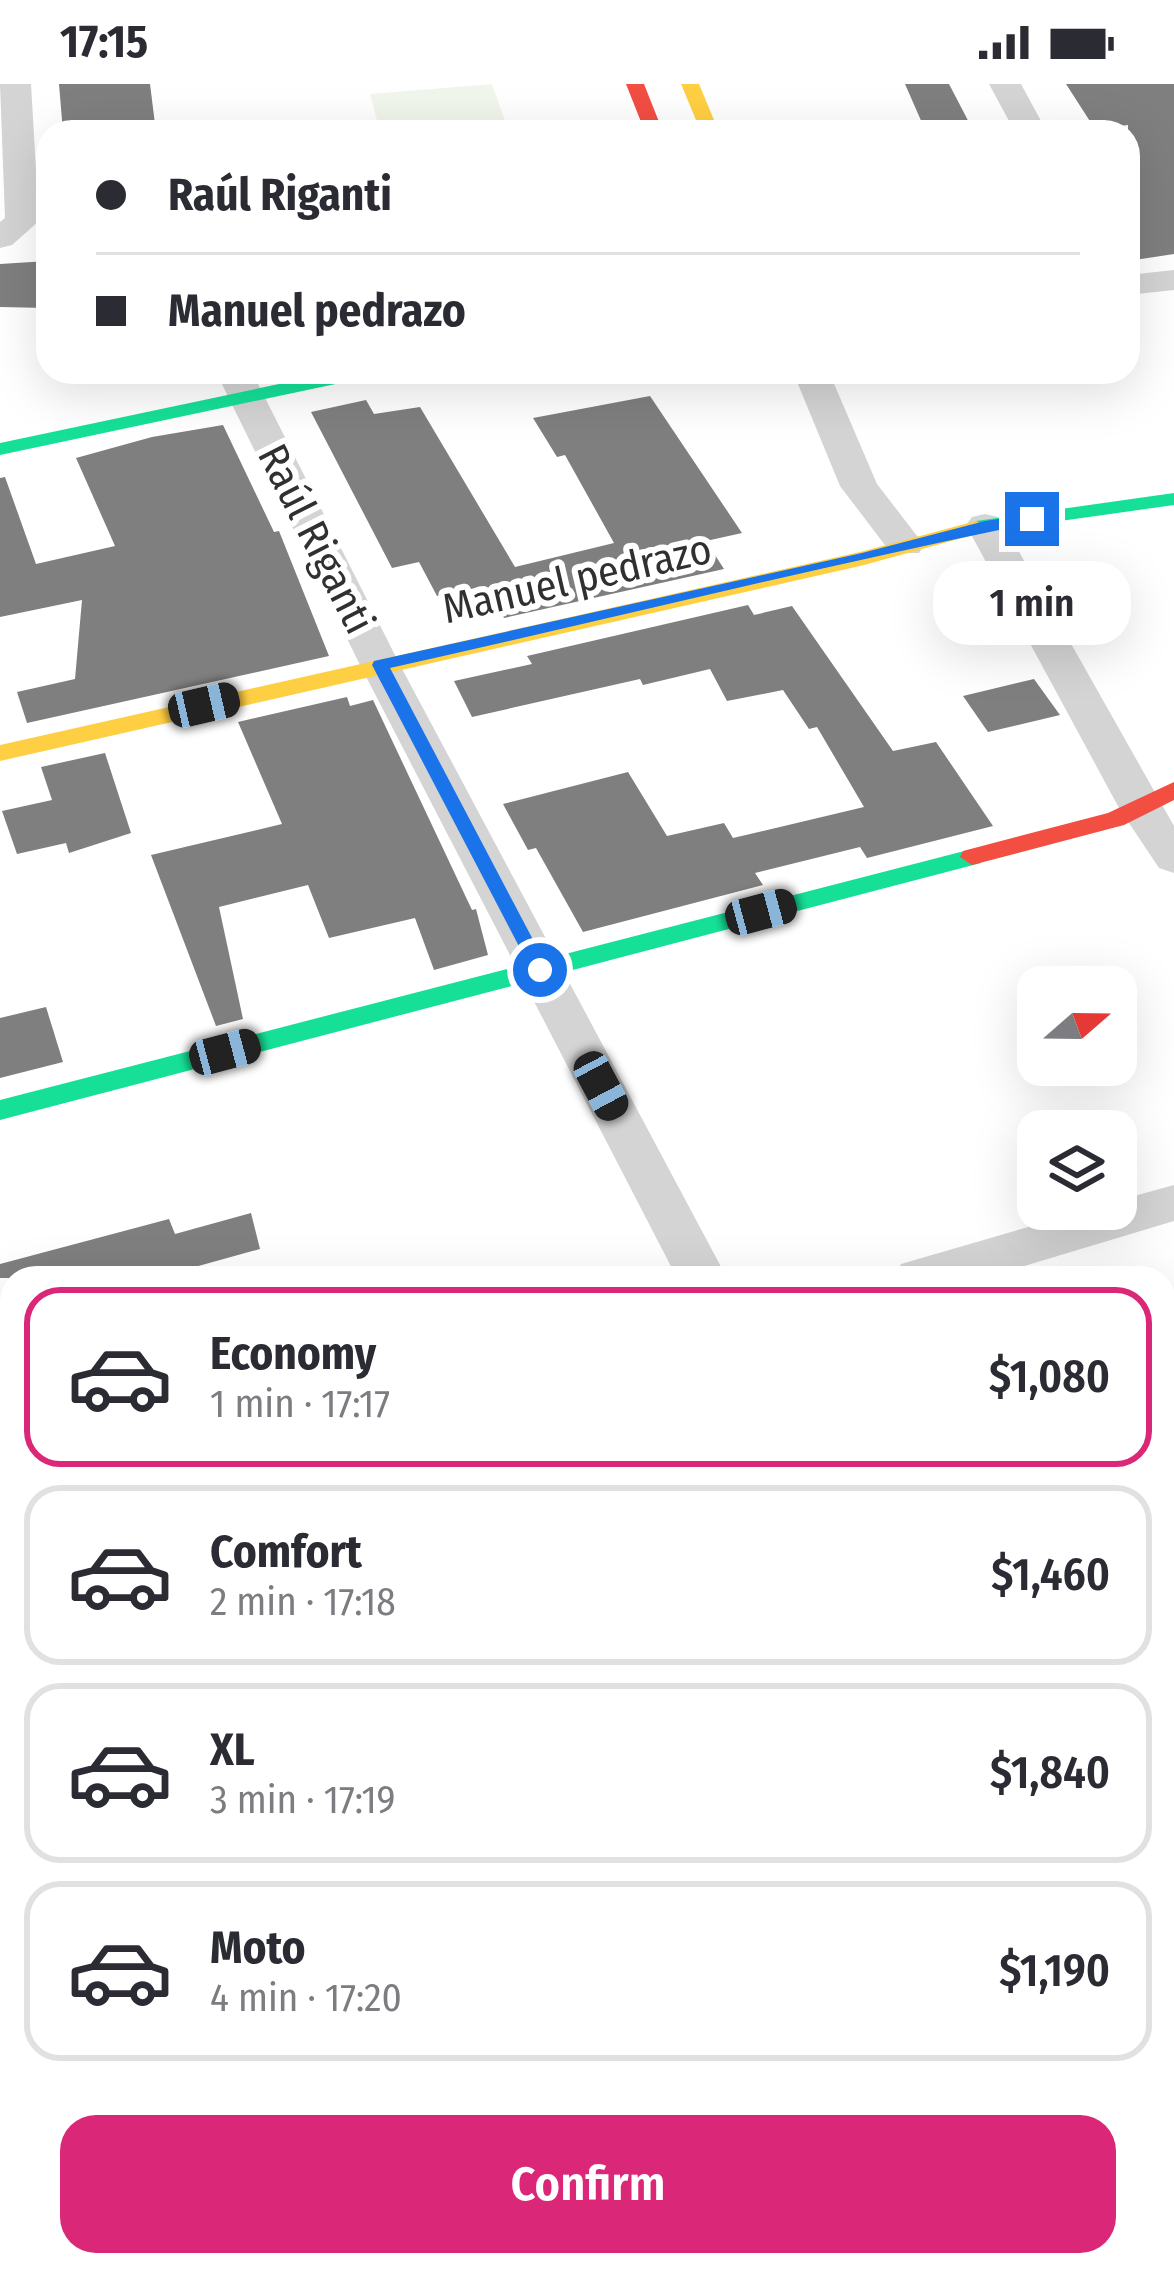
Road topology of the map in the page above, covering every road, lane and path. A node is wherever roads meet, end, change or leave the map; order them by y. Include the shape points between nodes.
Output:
1 (15, 84) edge
2 (634, 84) edge
3 (690, 84) edge
4 (1004, 84) edge
5 (650, 120) edge
6 (705, 120) edge
7 (1024, 120) edge
8 (0, 238) edge
9 (1174, 280) edge
10 (1140, 284) edge
11 (209, 384) edge
12 (228, 384) edge
13 (817, 384) edge
14 (0, 449) edge
15 (1174, 499) edge
16 (985, 525) junction
17 (905, 545) junction
18 (380, 665) junction
19 (0, 753) edge
20 (1157, 799) edge
21 (1174, 858) edge
22 (540, 970) junction
23 (0, 1110) edge
24 (1174, 1203) edge
25 (696, 1266) edge
26 (960, 1266) edge

1 - 8 street via 22,220
2 - 5 street
3 - 6 street
4 - 7 street
9 - 10 street
11 - 14 street
12 - 18 street, Raúl Riganti
13 - 17 street via 859,486
15 - 16 street, Manuel pedrazo
16 - 17 street, Manuel pedrazo
16 - 20 street
17 - 18 street, Manuel pedrazo
18 - 19 street, Manuel pedrazo
18 - 22 street, Raúl Riganti
20 - 21 street
20 - 22 street via 1116,819
22 - 23 street
22 - 25 street, Raúl Riganti
24 - 26 street

